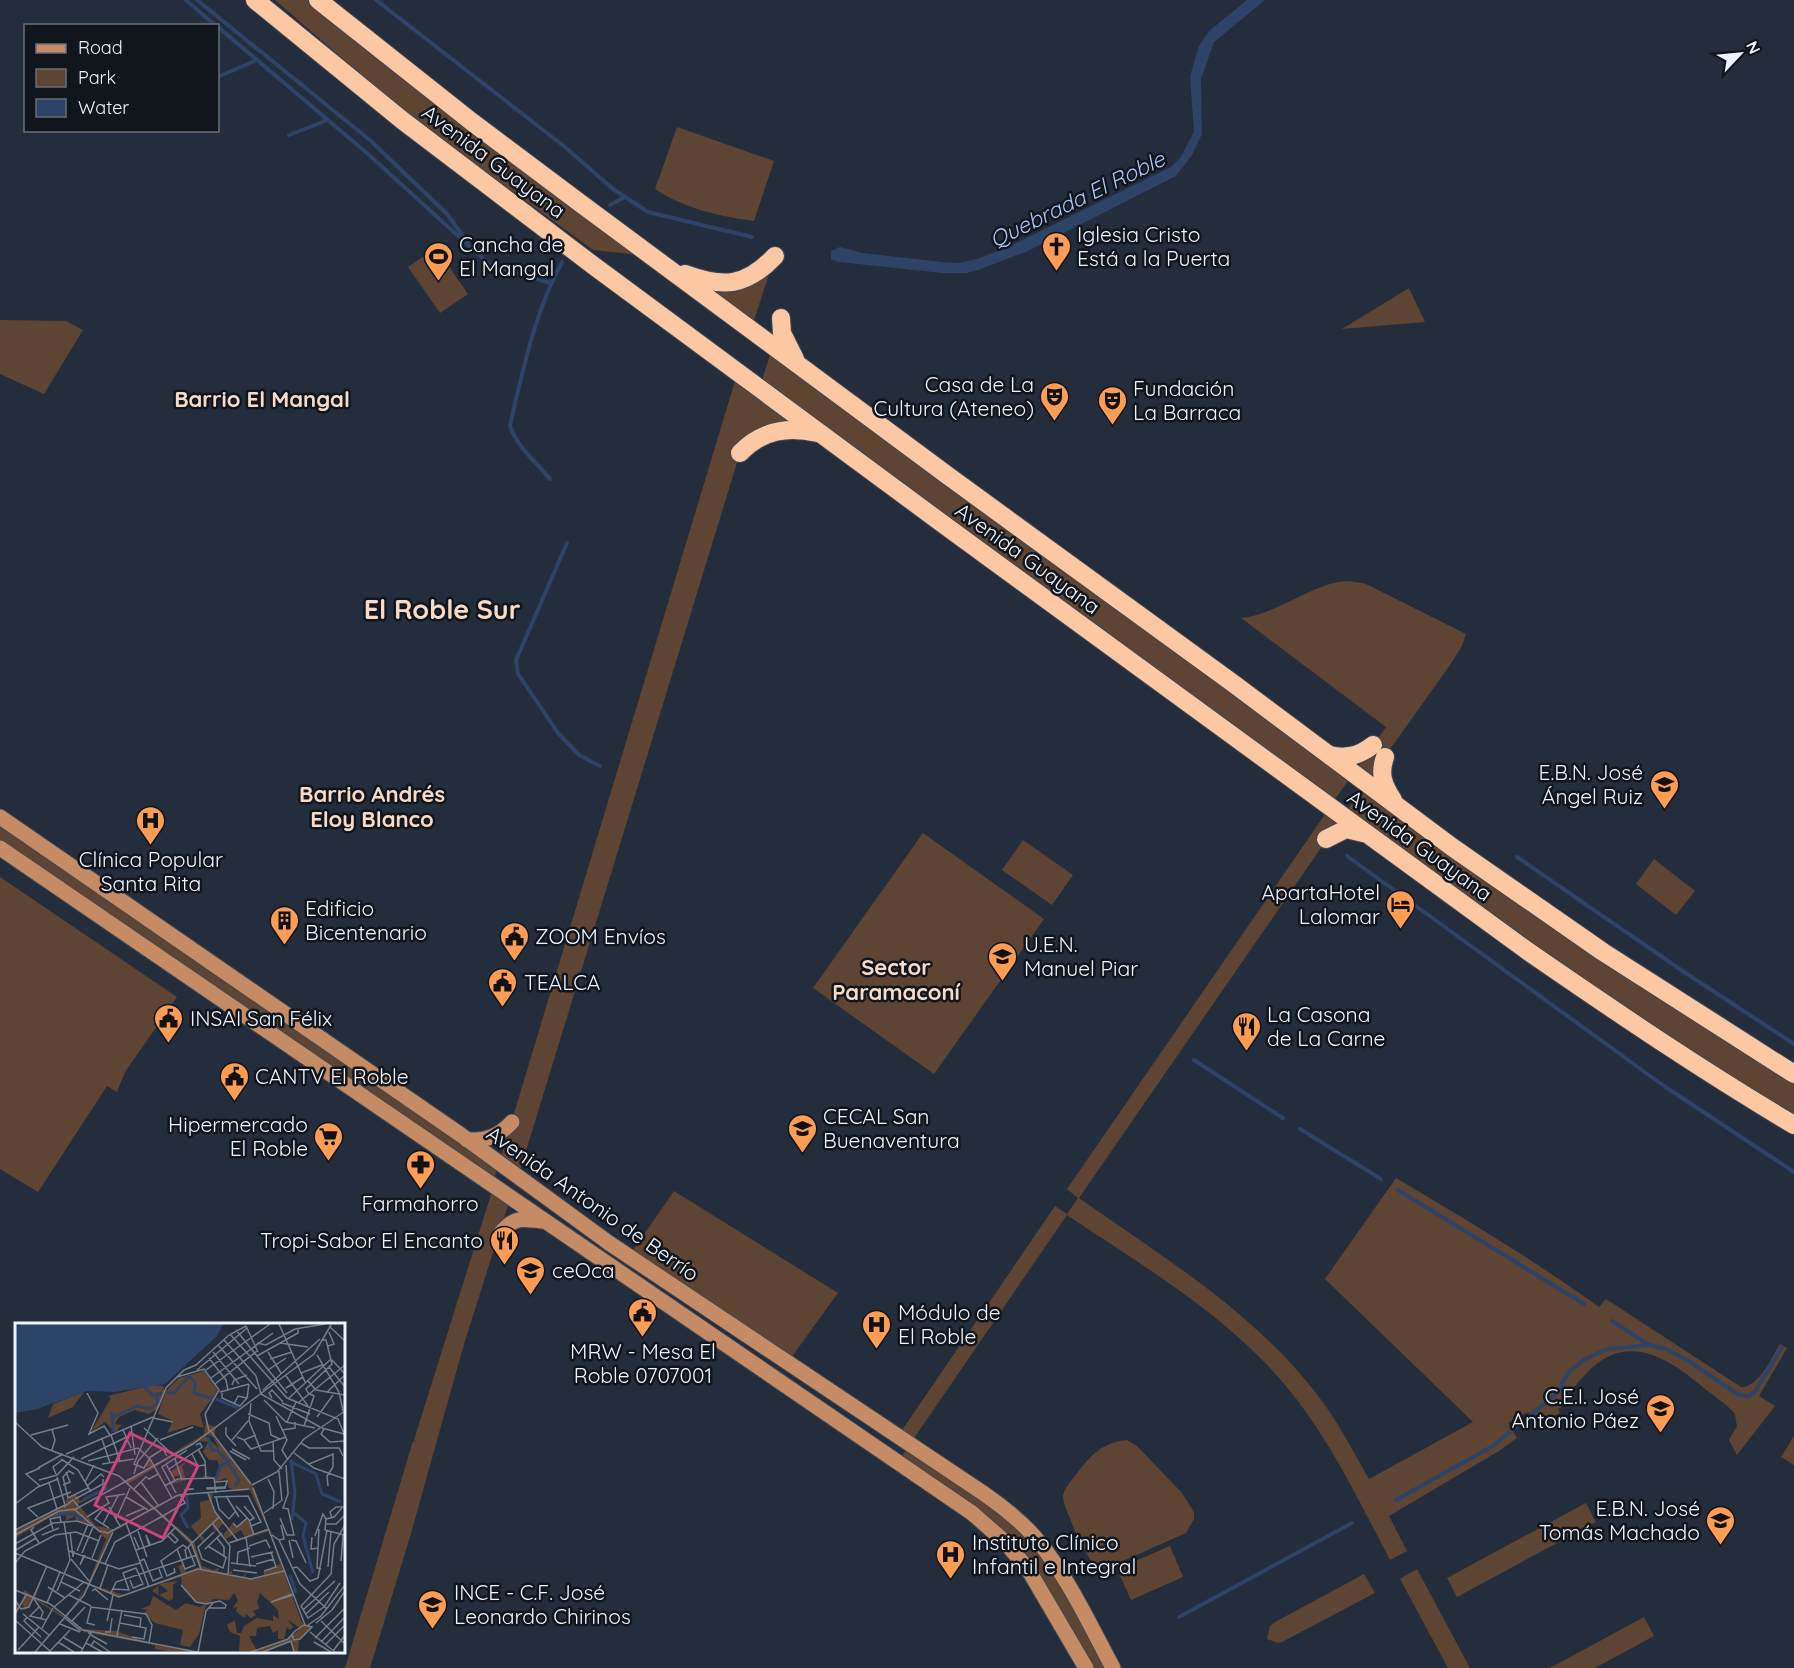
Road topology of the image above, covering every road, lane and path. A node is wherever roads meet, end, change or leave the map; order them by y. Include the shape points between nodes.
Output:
1 (255, 0) edge
2 (318, 0) edge
3 (775, 256) dead end
4 (669, 268) junction
5 (781, 318) dead end
6 (799, 365) junction
7 (822, 434) junction
8 (740, 453) dead end
9 (1329, 755) junction
10 (1316, 796) junction
11 (1397, 806) junction
12 (0, 817) edge
13 (1321, 819) dead end
14 (1369, 835) junction
15 (1326, 839) dead end
16 (0, 848) edge
17 (1794, 1074) edge
18 (512, 1122) dead end
19 (1794, 1125) edge
20 (467, 1140) junction
21 (546, 1222) junction
22 (500, 1234) dead end
23 (1086, 1668) edge
24 (1113, 1668) edge

1 - 7 highway, Avenida Guayana via 402,120
2 - 4 highway, Avenida Guayana via 472,122
3 - 4 highway via 754,274 730,283 702,281
4 - 6 highway, Avenida Guayana
5 - 6 highway via 786,344
6 - 9 highway, Avenida Guayana
7 - 8 highway via 802,429 775,431 750,443
7 - 10 highway, Avenida Guayana
9 - 11 highway, Avenida Guayana
9 - 11 highway via 1350,757 1379,751 1383,781
10 - 13 highway via 1322,809
10 - 14 highway, Avenida Guayana
11 - 17 highway, Avenida Guayana via 1603,952
12 - 20 street, Avenida Antonio de Berrío
14 - 15 highway via 1346,829
14 - 19 highway, Avenida Guayana via 1596,998
16 - 21 street, Avenida Antonio de Berrío
18 - 20 street via 488,1139
20 - 24 street, Avenida Antonio de Berrío via 609,1243 1011,1514 1050,1558
21 - 22 street via 518,1219
21 - 23 street, Avenida Antonio de Berrío via 993,1530 1039,1585

